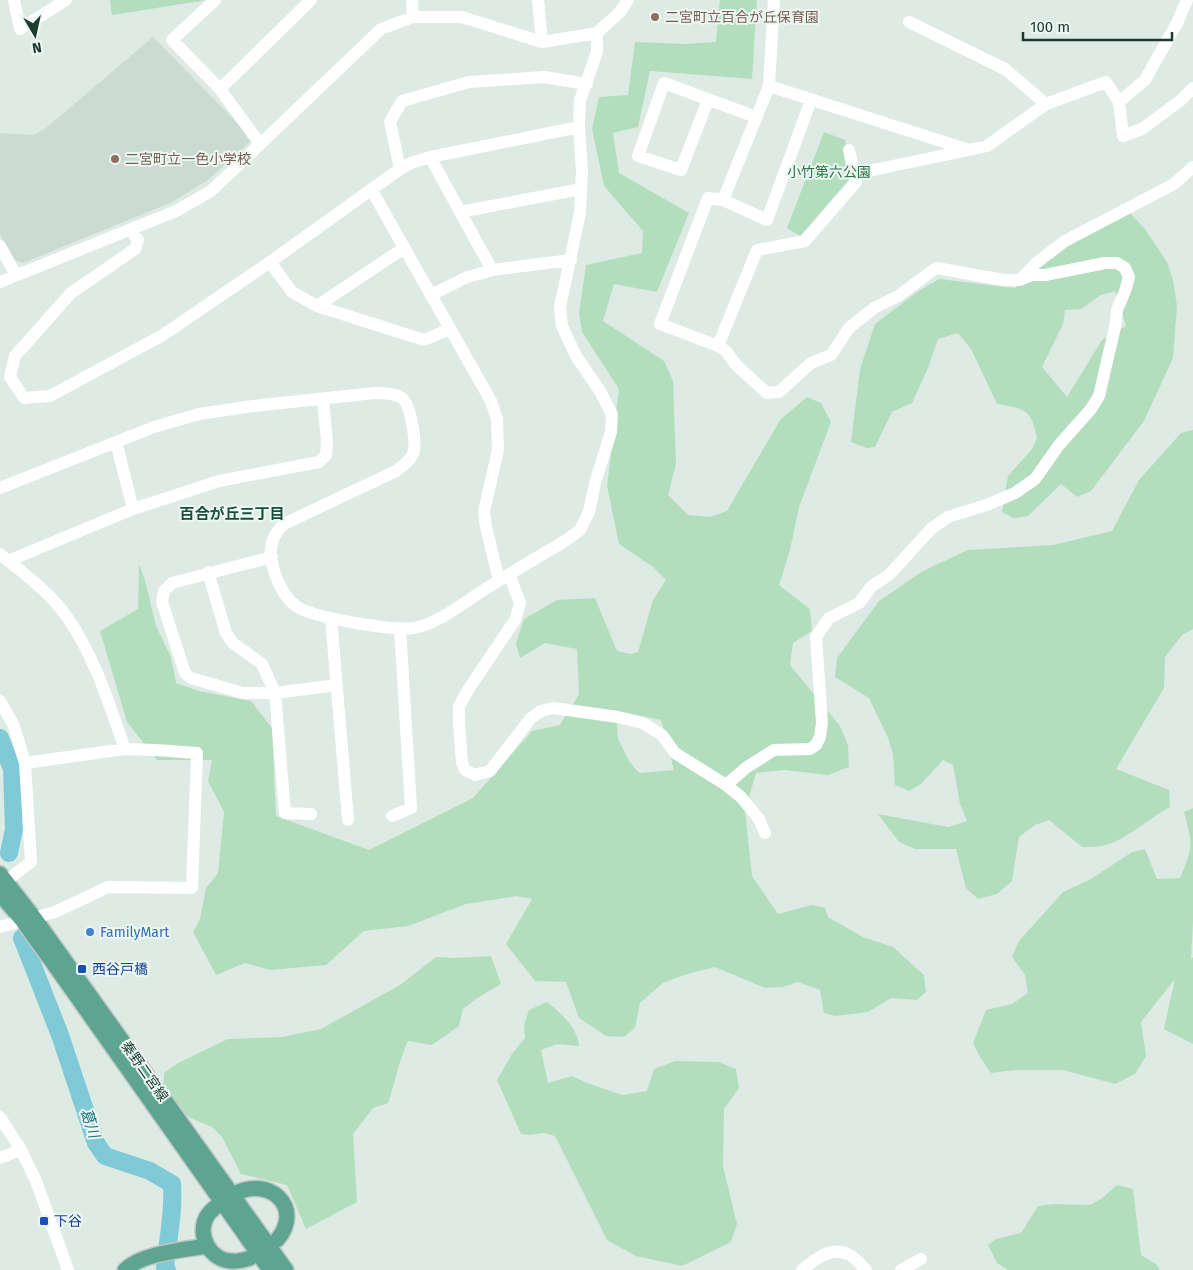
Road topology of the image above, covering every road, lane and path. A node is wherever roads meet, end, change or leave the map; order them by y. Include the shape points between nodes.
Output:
1 (14, 0) edge
2 (66, 0) edge
3 (215, 0) edge
4 (311, 0) edge
5 (412, 0) edge
6 (538, 0) edge
7 (628, 0) edge
8 (774, 0) edge
9 (1187, 0) edge
10 (413, 17) junction
11 (909, 22) dead end
12 (597, 33) junction
13 (542, 42) junction
14 (587, 84) junction
15 (769, 86) junction
16 (1193, 88) edge
17 (220, 89) junction
18 (708, 100) junction
19 (811, 100) junction
20 (1119, 102) junction
21 (1046, 104) junction
22 (756, 117) junction
23 (579, 127) junction
24 (260, 144) junction
25 (849, 150) dead end
26 (969, 150) junction
27 (430, 157) junction
28 (1193, 167) edge
29 (400, 169) junction
30 (854, 174) junction
31 (371, 189) junction
32 (581, 189) junction
33 (723, 200) junction
34 (460, 212) junction
35 (130, 230) junction
36 (0, 246) edge
37 (404, 248) junction
38 (571, 260) junction
39 (270, 262) junction
40 (492, 270) junction
41 (16, 275) junction
42 (1020, 280) junction
43 (0, 282) edge
44 (431, 295) junction
45 (317, 306) junction
46 (450, 329) junction
47 (718, 346) junction
48 (322, 399) junction
49 (116, 442) junction
50 (2, 483) edge
51 (132, 509) junction
52 (272, 556) junction
53 (4, 558) edge
54 (208, 572) junction
55 (504, 577) junction
56 (331, 618) junction
57 (400, 629) junction
58 (337, 685) junction
59 (275, 693) junction
60 (0, 701) edge
61 (125, 749) junction
62 (25, 763) junction
63 (726, 785) junction
64 (311, 814) dead end
65 (392, 816) dead end
66 (348, 820) dead end
67 (765, 833) dead end
68 (2, 883) edge
69 (29, 922) junction
70 (0, 927) edge
71 (0, 1116) edge
72 (21, 1150) junction
73 (0, 1158) edge
74 (227, 1198) junction
75 (277, 1240) dead end
76 (206, 1246) junction
77 (250, 1258) dead end
78 (921, 1259) dead end
79 (226, 1265) edge
80 (68, 1270) edge
81 (125, 1270) edge
82 (270, 1270) edge
83 (286, 1270) edge
84 (802, 1270) edge
85 (866, 1270) edge
86 (901, 1270) edge

1 - 2 street via 20,29
3 - 17 street via 172,40
4 - 17 street
5 - 10 street
6 - 13 street
7 - 12 street
8 - 15 street
9 - 20 street via 1145,80
10 - 13 street via 462,17
10 - 24 street via 381,29
11 - 21 street via 1005,69
12 - 13 street
12 - 14 street via 597,52
14 - 23 street via 580,100
14 - 29 street via 544,77 469,82 402,101 390,122
15 - 19 street
15 - 22 street
16 - 20 street via 1142,129 1123,136
17 - 24 street
18 - 18 street via 664,83 638,156 681,170
18 - 22 street
19 - 26 street
19 - 33 street via 767,220
20 - 21 street via 1106,82
21 - 26 street via 987,146
22 - 33 street
23 - 27 street
23 - 32 street
24 - 35 street via 211,191 176,211
25 - 30 street
26 - 30 street
27 - 29 street
27 - 34 street
28 - 42 street via 1174,184 1065,241
29 - 31 street
30 - 47 street via 856,182 805,241 757,250
31 - 37 street
31 - 39 street
32 - 34 street
32 - 38 street
33 - 47 street via 708,198 660,324
34 - 40 street
35 - 39 street via 138,240 134,249 71,293 15,356 10,377 24,398 50,396 163,334
35 - 41 street
36 - 41 street
37 - 44 street
37 - 45 street
38 - 40 street
38 - 55 street via 560,307 562,326 612,415 611,432 589,512 580,530
39 - 45 street via 292,292
40 - 44 street via 465,278
41 - 43 street
42 - 47 street via 936,268 898,296 874,308 849,328 831,355 811,363 779,392 767,393
42 - 63 street via 1032,275 1105,263 1117,263 1125,268 1129,277 1126,291 1117,310 1099,396 1092,409 1059,445 1035,479 1015,493 948,517 931,529 889,575 872,586 859,603 829,618 816,638 822,723 816,745 810,749 774,750
44 - 46 street
45 - 46 street via 424,340
46 - 55 street via 491,401 497,419 498,450 484,511 486,527
48 - 49 street via 199,414
48 - 51 street via 327,442 326,455 319,462 219,481
48 - 52 street via 375,393 402,398 411,420 414,453 396,471 278,528 271,545
49 - 50 street
49 - 51 street
51 - 53 street
52 - 54 street
52 - 56 street via 278,581 288,598 303,610
53 - 61 street via 45,592 66,615 94,664
54 - 59 street via 226,633 232,643 262,664
54 - 59 street via 172,583 164,591 162,602 185,673 191,678 243,694
55 - 57 street via 428,625
55 - 63 street via 520,604 515,620 459,706 458,723 465,770 475,775 490,771 531,718 553,708 643,723 662,735 675,753
56 - 57 street
56 - 58 street
57 - 65 street via 411,808
58 - 59 street
58 - 66 street
59 - 64 street via 285,813
60 - 62 street via 14,726
61 - 62 street
61 - 69 street via 197,753 192,888 108,887
62 - 68 street via 31,862
63 - 67 street via 759,819
68 - 69 main road, 秦野二宮線
69 - 70 street
69 - 74 main road, 秦野二宮線
69 - 74 main road, 秦野二宮線 via 54,964
71 - 72 street
72 - 73 street
72 - 80 street via 36,1181
74 - 75 main road via 241,1190 263,1188 272,1192 280,1199 287,1218 285,1229
74 - 76 main road via 206,1218 203,1237
74 - 82 main road, 秦野二宮線
74 - 83 main road, 秦野二宮線
76 - 79 main road
76 - 81 main road via 159,1255 132,1263
77 - 79 main road
78 - 86 street
84 - 85 street via 815,1259 837,1251 849,1254

